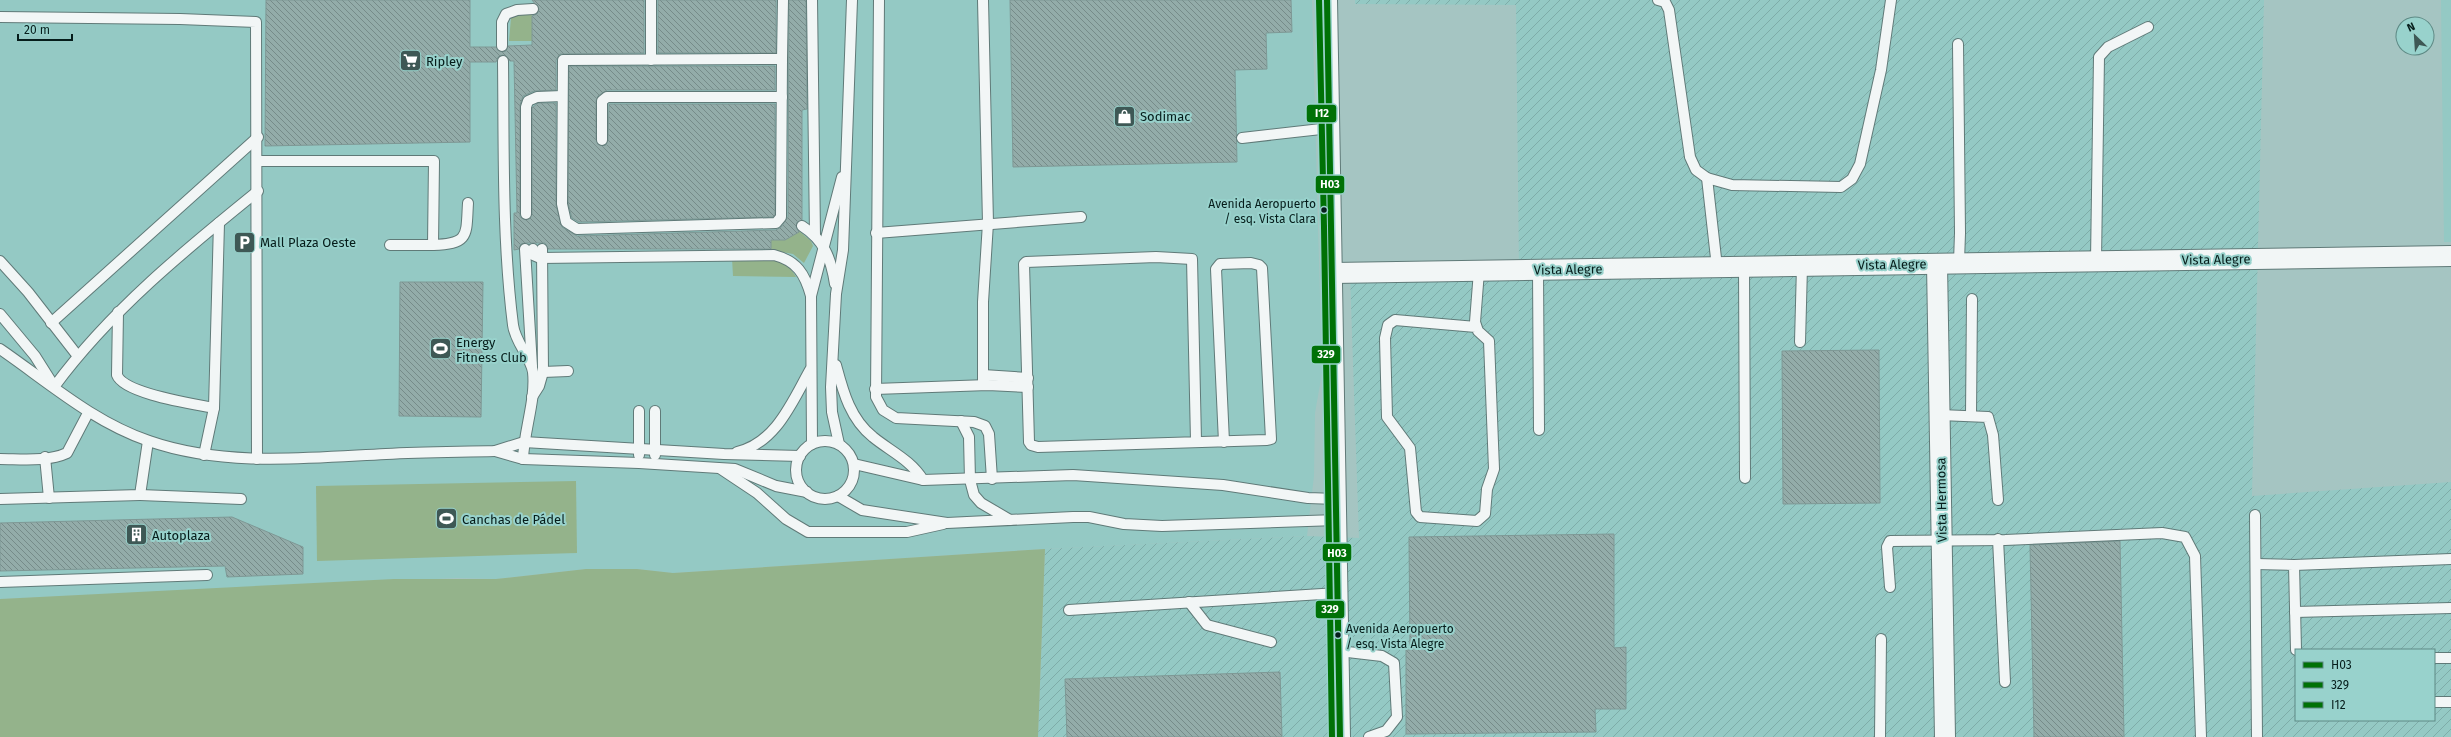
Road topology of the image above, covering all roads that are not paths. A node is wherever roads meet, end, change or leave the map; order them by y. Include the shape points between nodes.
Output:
1 (651, 0) edge
2 (783, 0) edge
3 (812, 0) edge
4 (852, 0) edge
5 (879, 0) edge
6 (984, 0) edge
7 (1327, 0) edge
8 (1658, 0) edge
9 (1891, 0) edge
10 (533, 9) dead end
11 (0, 17) edge
12 (2148, 27) dead end
13 (1958, 44) dead end
14 (502, 46) dead end
15 (782, 59) junction
16 (651, 60) junction
17 (503, 61) dead end
18 (562, 96) junction
19 (782, 97) junction
20 (1330, 128) junction
21 (258, 137) junction
22 (1242, 138) dead end
23 (602, 140) dead end
24 (847, 160) junction
25 (258, 161) junction
26 (1708, 178) junction
27 (258, 191) junction
28 (468, 203) dead end
29 (526, 214) dead end
30 (1081, 217) dead end
31 (219, 223) junction
32 (988, 223) junction
33 (802, 226) dead end
34 (876, 233) junction
35 (815, 236) junction
36 (390, 245) dead end
37 (434, 245) junction
38 (823, 245) junction
39 (534, 249) junction
40 (2451, 256) edge
41 (2096, 260) junction
42 (0, 261) edge
43 (1959, 262) junction
44 (1937, 264) junction
45 (1802, 266) junction
46 (1717, 267) junction
47 (1744, 267) junction
48 (1538, 270) junction
49 (1479, 271) junction
50 (1333, 273) junction
51 (836, 294) junction
52 (811, 296) junction
53 (1972, 299) dead end
54 (118, 312) junction
55 (0, 314) edge
56 (51, 322) junction
57 (1476, 327) junction
58 (1800, 342) dead end
59 (0, 349) edge
60 (77, 355) junction
61 (834, 356) junction
62 (810, 368) junction
63 (538, 371) junction
64 (568, 371) dead end
65 (983, 380) junction
66 (1028, 382) junction
67 (54, 387) junction
68 (874, 389) junction
69 (214, 408) junction
70 (639, 411) dead end
71 (655, 411) dead end
72 (88, 413) junction
73 (1940, 415) junction
74 (1971, 415) junction
75 (961, 421) junction
76 (1539, 430) dead end
77 (148, 441) junction
78 (1196, 441) junction
79 (524, 442) junction
80 (1224, 442) junction
81 (812, 444) junction
82 (839, 444) junction
83 (639, 449) junction
84 (655, 450) junction
85 (495, 451) junction
86 (724, 454) junction
87 (204, 455) junction
88 (800, 456) junction
89 (45, 457) junction
90 (0, 459) edge
91 (256, 459) junction
92 (523, 459) junction
93 (639, 462) junction
94 (655, 463) junction
95 (854, 464) junction
96 (718, 467) junction
97 (1745, 478) dead end
98 (992, 479) junction
99 (923, 480) junction
100 (970, 480) junction
101 (807, 492) junction
102 (140, 495) junction
103 (838, 496) junction
104 (48, 498) junction
105 (0, 499) edge
106 (240, 499) dead end
107 (1336, 499) junction
108 (1998, 500) dead end
109 (2255, 515) dead end
110 (1010, 520) junction
111 (1337, 520) junction
112 (947, 523) junction
113 (1942, 539) junction
114 (1998, 540) junction
115 (2451, 559) edge
116 (2256, 564) junction
117 (2294, 565) junction
118 (207, 574) dead end
119 (0, 582) edge
120 (1890, 586) dead end
121 (1338, 593) junction
122 (1189, 602) junction
123 (2451, 608) edge
124 (1069, 610) dead end
125 (2295, 612) junction
126 (1881, 639) dead end
127 (1271, 642) dead end
128 (2296, 649) edge
129 (1339, 651) junction
130 (2435, 658) edge
131 (2451, 658) edge
132 (2005, 682) dead end
133 (2435, 702) edge
134 (2451, 702) edge
135 (1340, 737) edge
136 (1368, 737) edge
137 (1880, 737) edge
138 (1945, 737) edge
139 (2201, 737) edge
140 (2257, 737) edge

1 - 16 lane
2 - 15 lane
3 - 35 lane
4 - 24 lane
5 - 34 lane
6 - 32 lane
7 - 20 street
8 - 26 lane via 1665,2 1669,10 1690,157 1696,170
9 - 26 lane via 1881,70 1860,164 1852,179 1841,187 1732,185
10 - 14 lane via 506,14 502,22
11 - 21 lane via 254,21 257,24
12 - 41 lane via 2108,47 2099,57
13 - 43 lane
15 - 16 lane
15 - 19 lane
16 - 18 lane via 563,60
17 - 63 lane via 505,207 512,312 519,345
18 - 19 lane via 563,212 566,222 578,229 776,223 781,217
18 - 29 lane via 538,97 528,101 526,107
19 - 23 lane via 607,97 602,101
20 - 22 lane
20 - 50 street
21 - 25 lane
21 - 56 lane
24 - 38 lane
24 - 51 lane via 843,250
25 - 27 lane
25 - 37 lane via 434,161
26 - 46 lane
27 - 31 lane
27 - 91 lane
28 - 37 lane via 463,238 452,244
30 - 32 lane
31 - 54 lane
31 - 69 lane
32 - 34 lane
32 - 65 lane via 983,302
33 - 35 lane
34 - 68 lane
35 - 38 lane
36 - 37 lane
38 - 51 lane via 832,264
38 - 52 lane
39 - 52 lane via 533,255 540,258 774,255 789,260 799,268
39 - 63 lane
39 - 63 lane
40 - 41 street, Vista Alegre
41 - 43 street, Vista Alegre
42 - 56 lane
43 - 44 street, Vista Alegre
44 - 45 street, Vista Alegre
44 - 73 street, Vista Hermosa
45 - 47 street, Vista Alegre
45 - 58 lane
46 - 47 street, Vista Alegre
46 - 48 street, Vista Alegre
47 - 97 lane
48 - 49 street, Vista Alegre
48 - 76 lane
49 - 50 street, Vista Alegre
49 - 57 lane
50 - 107 street
51 - 61 lane
52 - 62 lane
53 - 74 lane
54 - 60 lane
54 - 69 lane via 119,380 125,385 167,398
55 - 67 lane via 35,356
56 - 60 lane
57 - 57 lane via 1489,341 1491,356 1494,469 1487,489 1485,514 1477,521 1420,517 1416,512 1410,448 1386,417 1385,338 1388,325 1394,320
59 - 67 lane
60 - 67 lane
61 - 82 lane via 832,412
61 - 99 lane via 846,401 859,423 872,436 911,464
62 - 81 lane
62 - 86 lane via 773,430 756,446
63 - 64 lane
63 - 79 lane
65 - 66 lane
65 - 68 lane
66 - 78 lane via 1029,442 1034,446
66 - 78 lane via 1024,264 1026,262 1191,258
67 - 72 lane
68 - 75 lane via 884,410 896,418
69 - 87 lane
70 - 83 lane
71 - 84 lane
72 - 77 lane
72 - 89 lane via 67,453
73 - 74 lane
73 - 113 street, Vista Hermosa
74 - 108 lane via 1988,417 1991,423
75 - 98 lane via 980,423 987,430
75 - 100 lane via 969,436
77 - 87 lane
77 - 102 lane
78 - 80 lane
79 - 83 lane
79 - 85 lane
79 - 92 lane
80 - 80 lane via 1267,440 1272,436 1262,268 1255,263 1220,264 1216,269
81 - 82 lane via 825,441
81 - 88 lane
82 - 95 lane via 846,449
83 - 84 lane
83 - 93 lane
84 - 86 lane
84 - 94 lane
85 - 91 lane
85 - 92 lane
86 - 88 lane
87 - 91 lane
88 - 101 lane via 797,464 798,479
89 - 90 lane
89 - 104 lane
92 - 93 lane
93 - 94 lane
94 - 96 lane
95 - 99 lane
95 - 103 lane via 849,486
96 - 101 lane via 746,472 776,486
96 - 112 lane via 746,485 786,519 808,532 907,532
98 - 100 lane
98 - 107 lane via 1073,475 1223,485 1308,498
99 - 100 lane
100 - 110 lane via 974,495 981,503
101 - 103 lane via 819,498
102 - 104 lane
102 - 106 lane
103 - 112 lane via 862,510
104 - 105 lane
107 - 111 street
109 - 116 lane
110 - 111 lane via 1090,517 1124,524 1162,526
110 - 112 lane
111 - 121 street
113 - 114 lane
113 - 120 lane via 1890,541 1887,547
113 - 138 street, Vista Hermosa
114 - 132 lane
114 - 139 lane via 2162,533 2185,537 2195,556
115 - 117 lane
116 - 117 lane
116 - 140 lane
117 - 125 lane
118 - 119 lane
121 - 122 lane
121 - 129 street
122 - 124 lane
122 - 127 lane via 1208,625
123 - 125 lane
125 - 128 lane
126 - 137 lane
129 - 135 street
129 - 136 lane via 1382,656 1394,663 1397,717 1386,731
130 - 131 lane
133 - 134 lane

